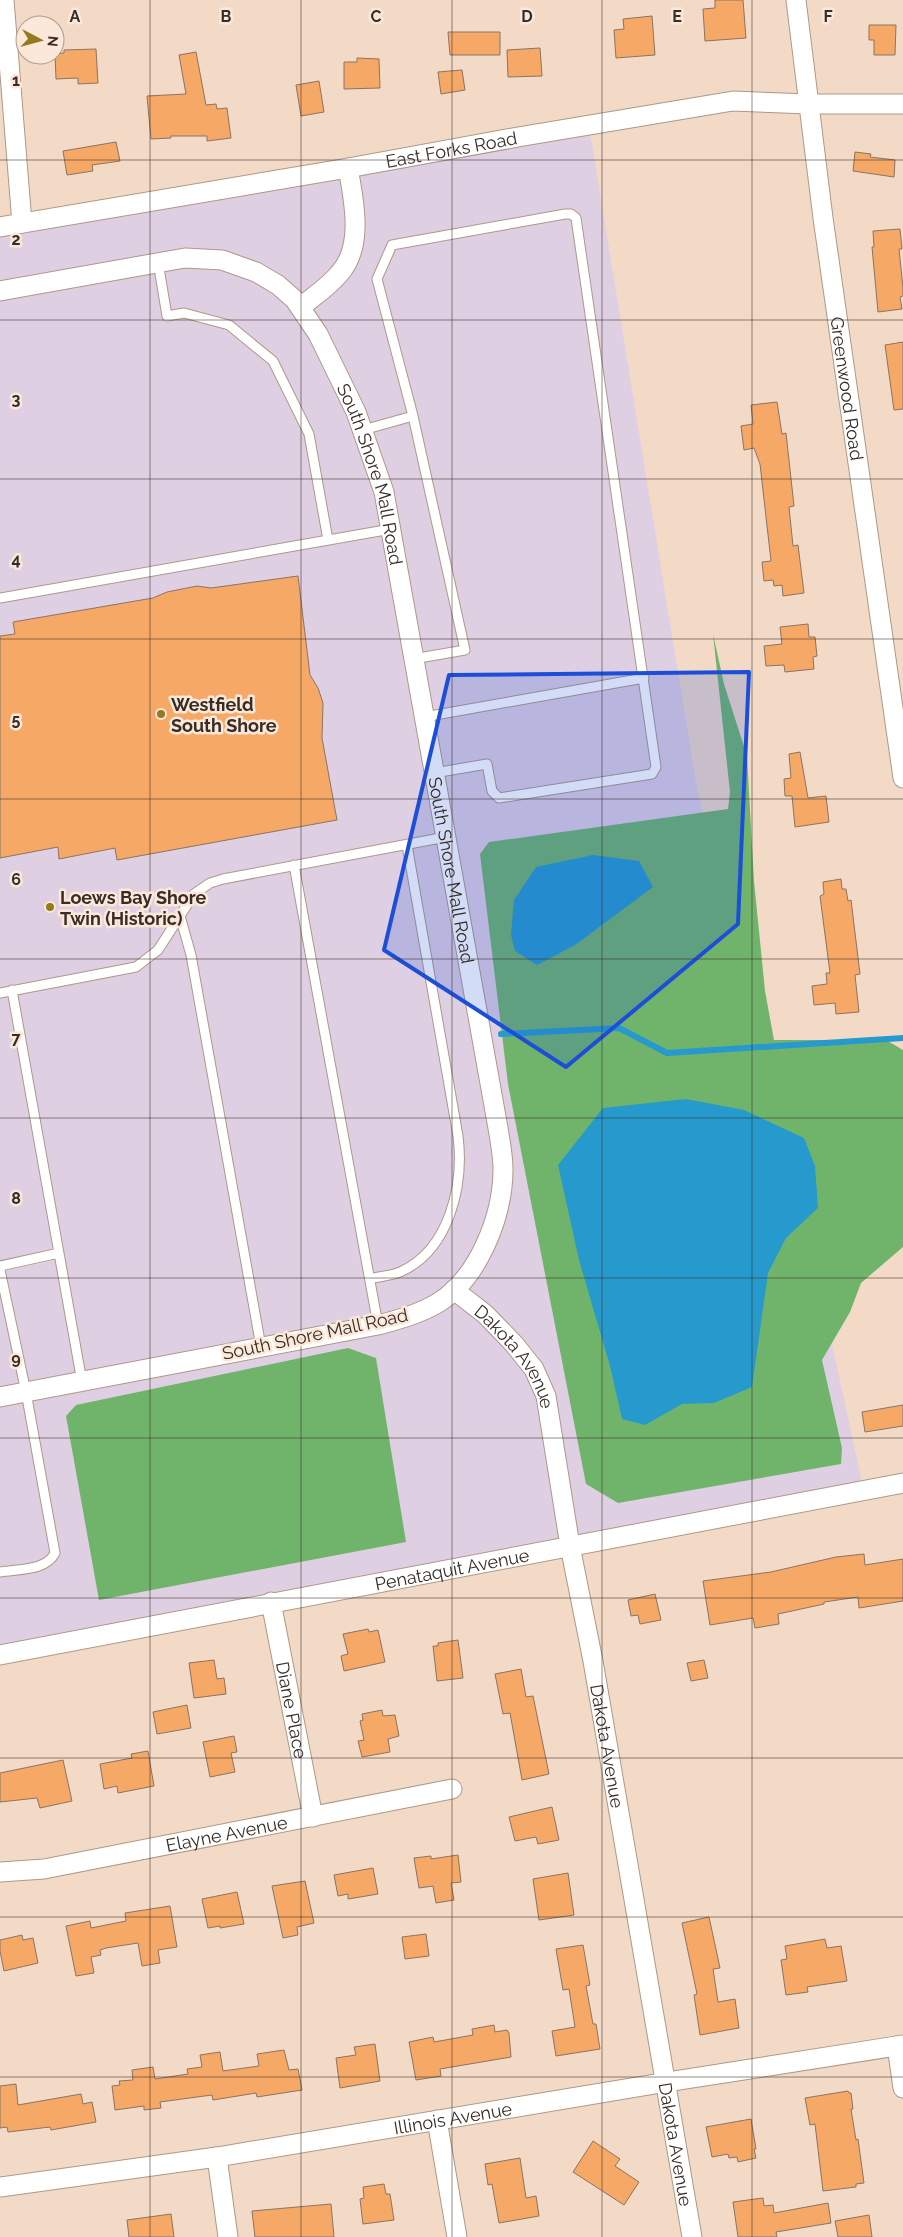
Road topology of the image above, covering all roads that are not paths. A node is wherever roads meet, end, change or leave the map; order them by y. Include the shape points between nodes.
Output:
1 (4, 0) edge
2 (796, 0) edge
3 (809, 104) junction
4 (903, 104) edge
5 (348, 168) junction
6 (22, 223) junction
7 (0, 227) edge
8 (158, 262) junction
9 (0, 290) edge
10 (300, 307) junction
11 (413, 416) junction
12 (363, 430) junction
13 (391, 529) junction
14 (328, 540) junction
15 (0, 598) edge
16 (413, 660) junction
17 (644, 678) junction
18 (424, 717) junction
19 (434, 773) junction
20 (903, 778) edge
21 (446, 837) junction
22 (407, 844) junction
23 (294, 866) junction
24 (180, 916) junction
25 (12, 990) junction
26 (0, 993) edge
27 (59, 1253) junction
28 (0, 1268) edge
29 (370, 1278) junction
30 (454, 1290) junction
31 (378, 1325) junction
32 (261, 1347) junction
33 (82, 1382) junction
34 (26, 1392) junction
35 (0, 1397) edge
36 (903, 1483) edge
37 (570, 1546) junction
38 (0, 1572) edge
39 (271, 1602) junction
40 (0, 1654) edge
41 (452, 1789) dead end
42 (314, 1817) junction
43 (0, 1872) edge
44 (900, 2045) edge
45 (667, 2082) junction
46 (903, 2088) edge
47 (438, 2120) junction
48 (217, 2157) junction
49 (0, 2187) edge
50 (228, 2237) edge
51 (457, 2237) edge
52 (692, 2237) edge

1 - 6 street
2 - 3 street, Greenwood Road
3 - 4 street, East Forks Road
3 - 5 street, East Forks Road via 733,101
3 - 20 street, Greenwood Road
5 - 6 street, East Forks Road
5 - 10 street via 355,224 350,256 340,273
6 - 7 street, East Forks Road
8 - 9 street, South Shore Mall Road
8 - 10 street, South Shore Mall Road via 208,258 234,263 266,277
8 - 14 lane via 167,316 184,313 229,325 273,361 309,434
10 - 12 street, South Shore Mall Road via 318,334
11 - 12 lane
11 - 16 lane via 465,650
11 - 17 lane via 377,279 392,245 571,214 576,218
12 - 13 street, South Shore Mall Road via 379,476
13 - 14 lane
13 - 16 street, South Shore Mall Road
14 - 15 lane
16 - 18 street, South Shore Mall Road
17 - 18 lane
17 - 19 lane via 656,756 652,774 500,798 492,791 487,764
18 - 19 street, South Shore Mall Road
19 - 21 street, South Shore Mall Road
21 - 22 lane
21 - 30 street, South Shore Mall Road via 503,1169 500,1203 491,1232 473,1266
22 - 23 lane
22 - 29 lane via 458,1136 460,1179 440,1237 422,1259 399,1272
23 - 24 lane via 210,883 194,894
23 - 29 lane
24 - 25 lane via 158,950 136,967
24 - 32 lane via 192,965
25 - 26 lane
25 - 27 lane
27 - 28 lane
27 - 33 lane
28 - 34 lane
29 - 31 lane
30 - 31 street, South Shore Mall Road via 436,1304
30 - 37 street, Dakota Avenue via 500,1328 526,1358 541,1382 548,1406
31 - 32 street, South Shore Mall Road
32 - 33 street, South Shore Mall Road
33 - 34 street, South Shore Mall Road
34 - 35 street, South Shore Mall Road
34 - 38 lane via 55,1553 51,1560 39,1566
36 - 37 street, Penataquit Avenue
37 - 39 street, Penataquit Avenue
37 - 45 street, Dakota Avenue
39 - 40 street, Penataquit Avenue
39 - 42 street, Diane Place
41 - 42 street, Elayne Avenue
42 - 43 street, Elayne Avenue via 44,1870
44 - 45 street, Illinois Avenue
44 - 46 street
45 - 47 street, Illinois Avenue
45 - 52 street, Dakota Avenue
47 - 48 street, Illinois Avenue
47 - 51 street
48 - 49 street, Illinois Avenue
48 - 50 street

